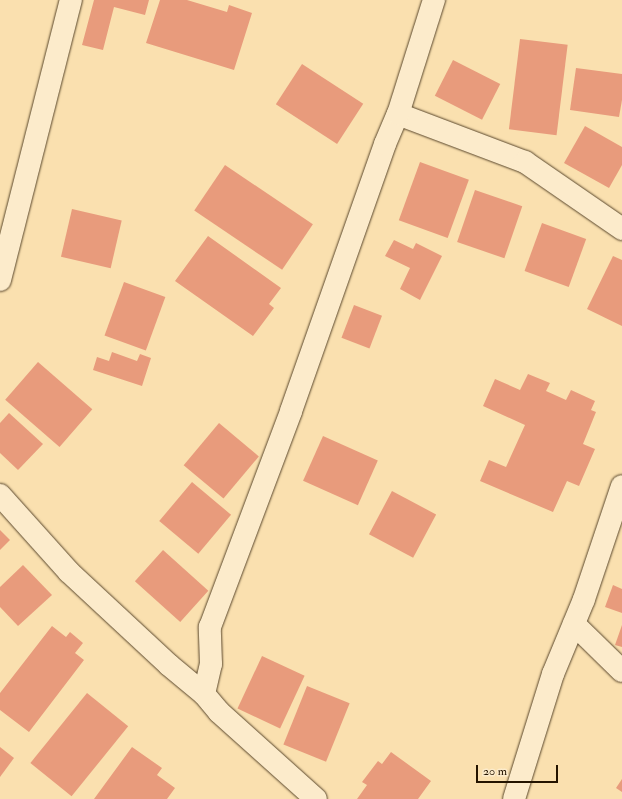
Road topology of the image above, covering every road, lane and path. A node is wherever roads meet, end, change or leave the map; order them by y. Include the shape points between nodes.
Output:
1 (71, 0) edge
2 (434, 0) edge
3 (398, 114) junction
4 (622, 229) edge
5 (0, 280) edge
6 (622, 486) edge
7 (0, 495) edge
8 (574, 624) junction
9 (622, 671) edge
10 (204, 694) junction
11 (304, 794) edge
12 (514, 799) edge

1 - 5 street
2 - 3 street
3 - 4 street via 525,162
3 - 10 street via 210,627 211,664
6 - 8 street
7 - 10 street via 69,572
8 - 9 street
8 - 12 street via 553,674
10 - 11 street via 219,712

